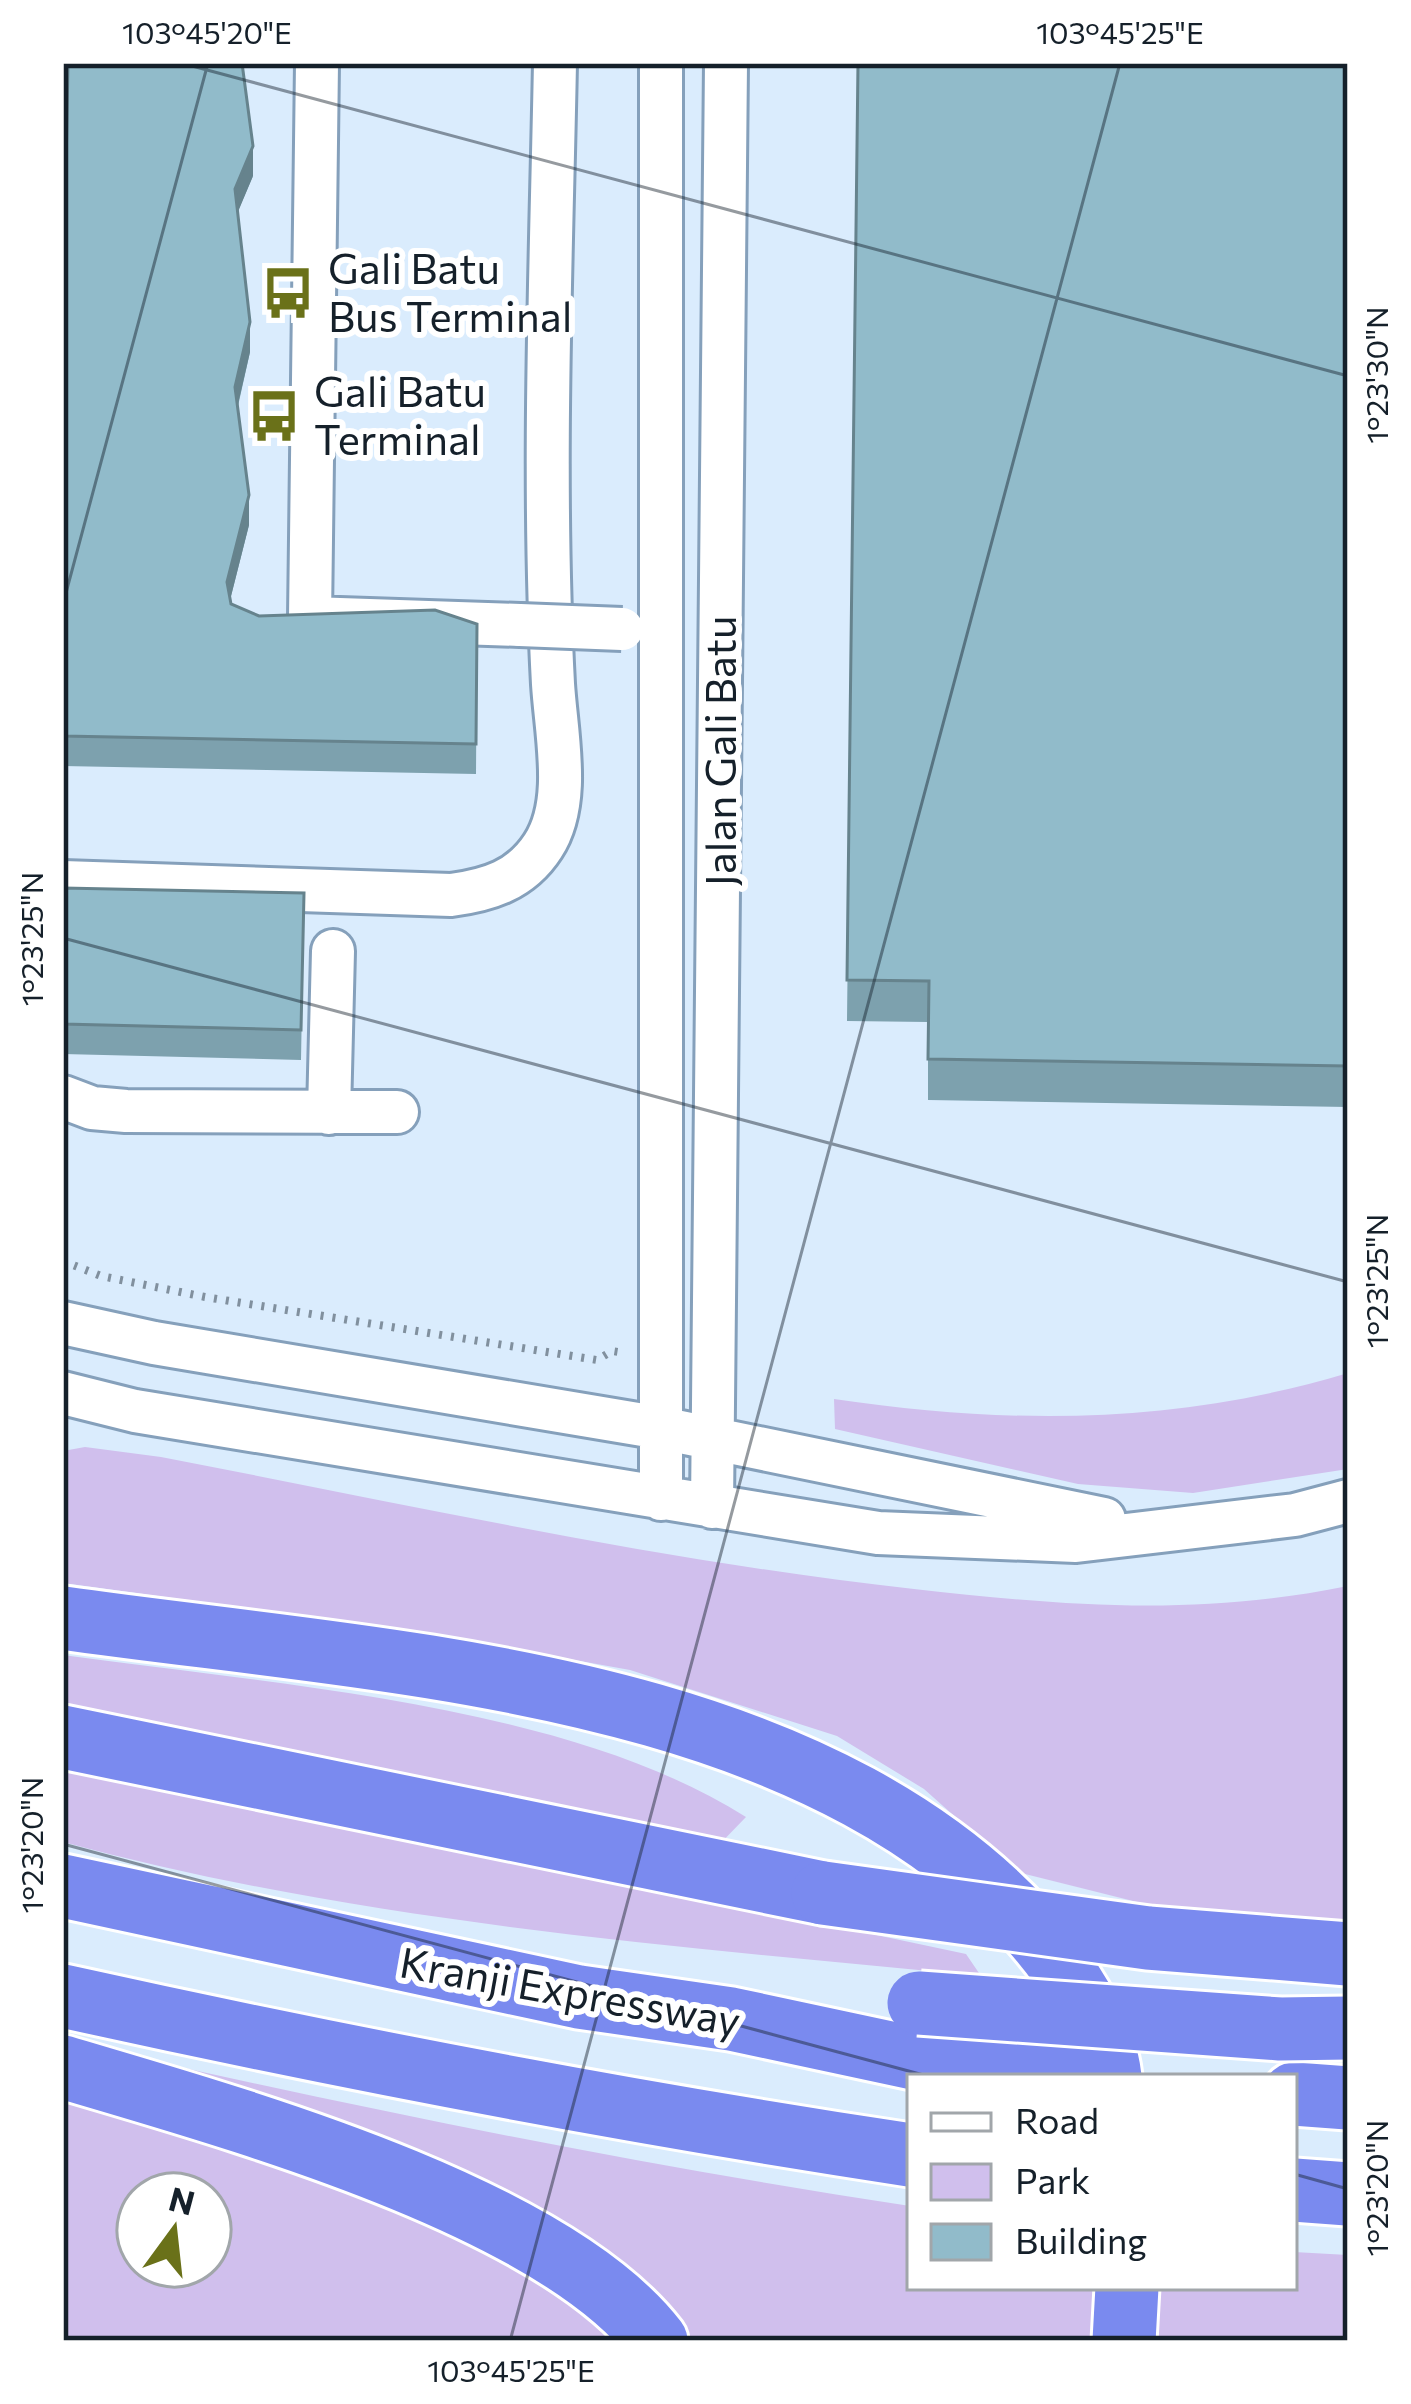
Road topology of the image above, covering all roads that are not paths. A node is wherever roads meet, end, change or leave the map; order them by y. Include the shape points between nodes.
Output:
1 (317, 63) edge
2 (555, 63) edge
3 (661, 63) edge
4 (726, 63) edge
5 (642, 629) junction
6 (63, 882) edge
7 (334, 951) dead end
8 (63, 1097) edge
9 (398, 1112) dead end
10 (329, 1113) junction
11 (63, 1322) edge
12 (63, 1394) edge
13 (661, 1428) junction
14 (716, 1438) junction
15 (661, 1498) junction
16 (1348, 1501) edge
17 (712, 1507) junction
18 (1188, 1526) junction
19 (63, 1618) edge
20 (63, 1737) edge
21 (63, 1886) edge
22 (1348, 1954) edge
23 (63, 1996) edge
24 (730, 2019) junction
25 (1348, 2028) edge
26 (63, 2067) edge
27 (1046, 2074) edge
28 (1109, 2074) edge
29 (1297, 2094) edge
30 (1348, 2098) edge
31 (907, 2155) edge
32 (1297, 2190) edge
33 (1348, 2194) edge
34 (1127, 2290) edge
35 (656, 2341) edge
36 (1124, 2341) edge

1 - 5 street, bridge via 310,618
2 - 6 street via 546,555 559,801 544,845 513,878 451,895
3 - 5 street, Jalan Gali Batu
4 - 14 street, Jalan Gali Batu
5 - 13 street, Jalan Gali Batu
7 - 10 street
8 - 10 street via 126,1112
9 - 10 street
11 - 13 street
12 - 15 street
13 - 14 street
13 - 15 street, Jalan Gali Batu
14 - 17 street, Jalan Gali Batu
14 - 18 street via 1072,1516
15 - 17 street
16 - 18 street
17 - 18 street via 878,1533 1076,1541
19 - 28 highway via 416,1664 661,1720 817,1777 894,1818 1011,1908 1055,1956
20 - 22 highway, bridge via 823,1893 1148,1938
21 - 24 highway, Kranji Expressway via 580,1997
23 - 31 highway via 258,2040
24 - 25 highway, bridge via 919,2003
24 - 27 highway, Kranji Expressway via 946,2065
26 - 35 highway via 337,2156 510,2232 591,2279
29 - 30 highway
32 - 33 highway
34 - 36 highway

